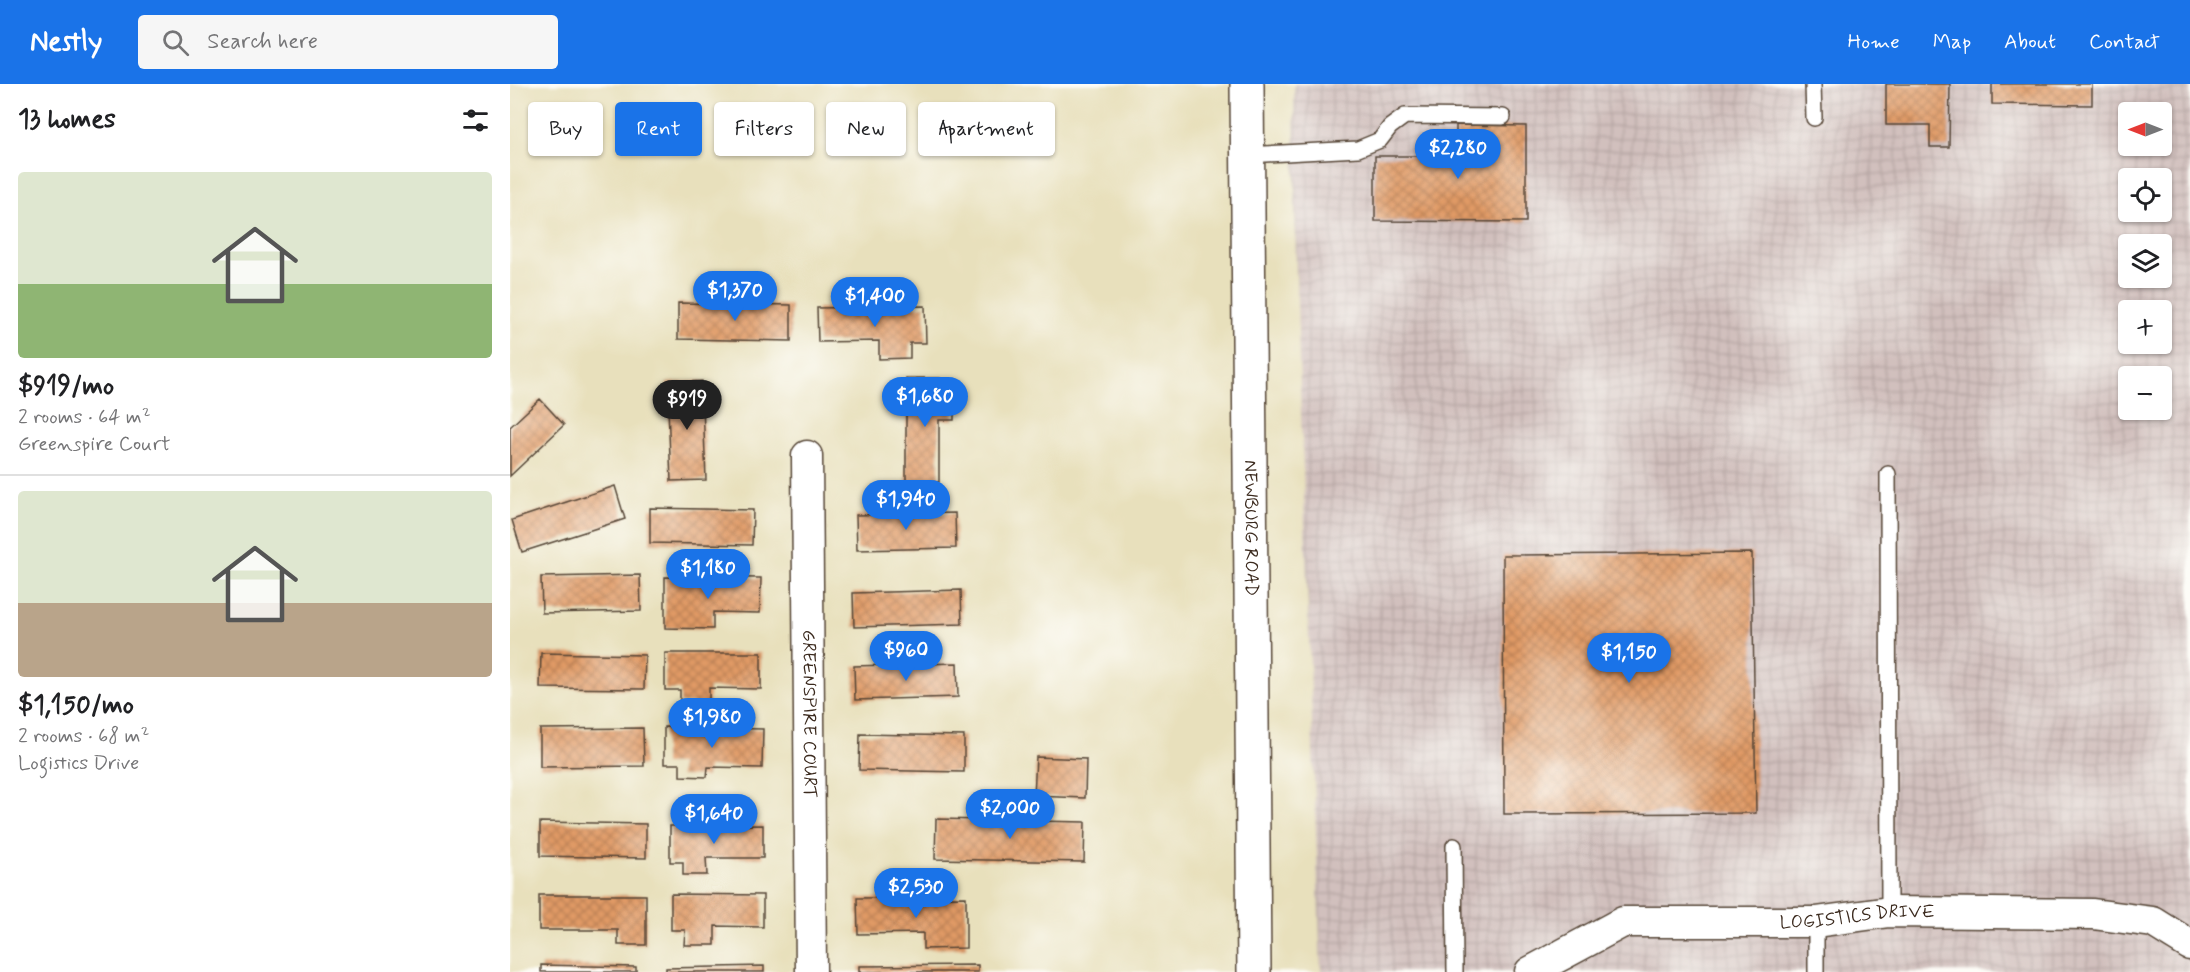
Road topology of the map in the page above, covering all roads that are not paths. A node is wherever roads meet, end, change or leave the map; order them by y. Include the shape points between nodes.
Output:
1 (1247, 84) edge
2 (1813, 84) edge
3 (1503, 117) dead end
4 (1814, 118) dead end
5 (1247, 154) junction
6 (807, 456) dead end
7 (1888, 474) dead end
8 (1454, 846) dead end
9 (1889, 912) junction
10 (1816, 922) junction
11 (2190, 945) edge
12 (811, 972) edge
13 (1254, 972) edge
14 (1455, 972) edge
15 (1530, 972) edge
16 (1816, 972) edge

1 - 5 main road, NEWBURG ROAD
2 - 4 lane
3 - 5 lane via 1405,116 1380,140 1358,149
5 - 13 main road, NEWBURG ROAD
6 - 12 street, GREENSPIRE COURT
7 - 9 lane
8 - 14 lane
9 - 10 street, LOGISTICS DRIVE
9 - 11 street, LOGISTICS DRIVE via 2093,915 2153,922
10 - 15 street, LOGISTICS DRIVE via 1623,922
10 - 16 lane

